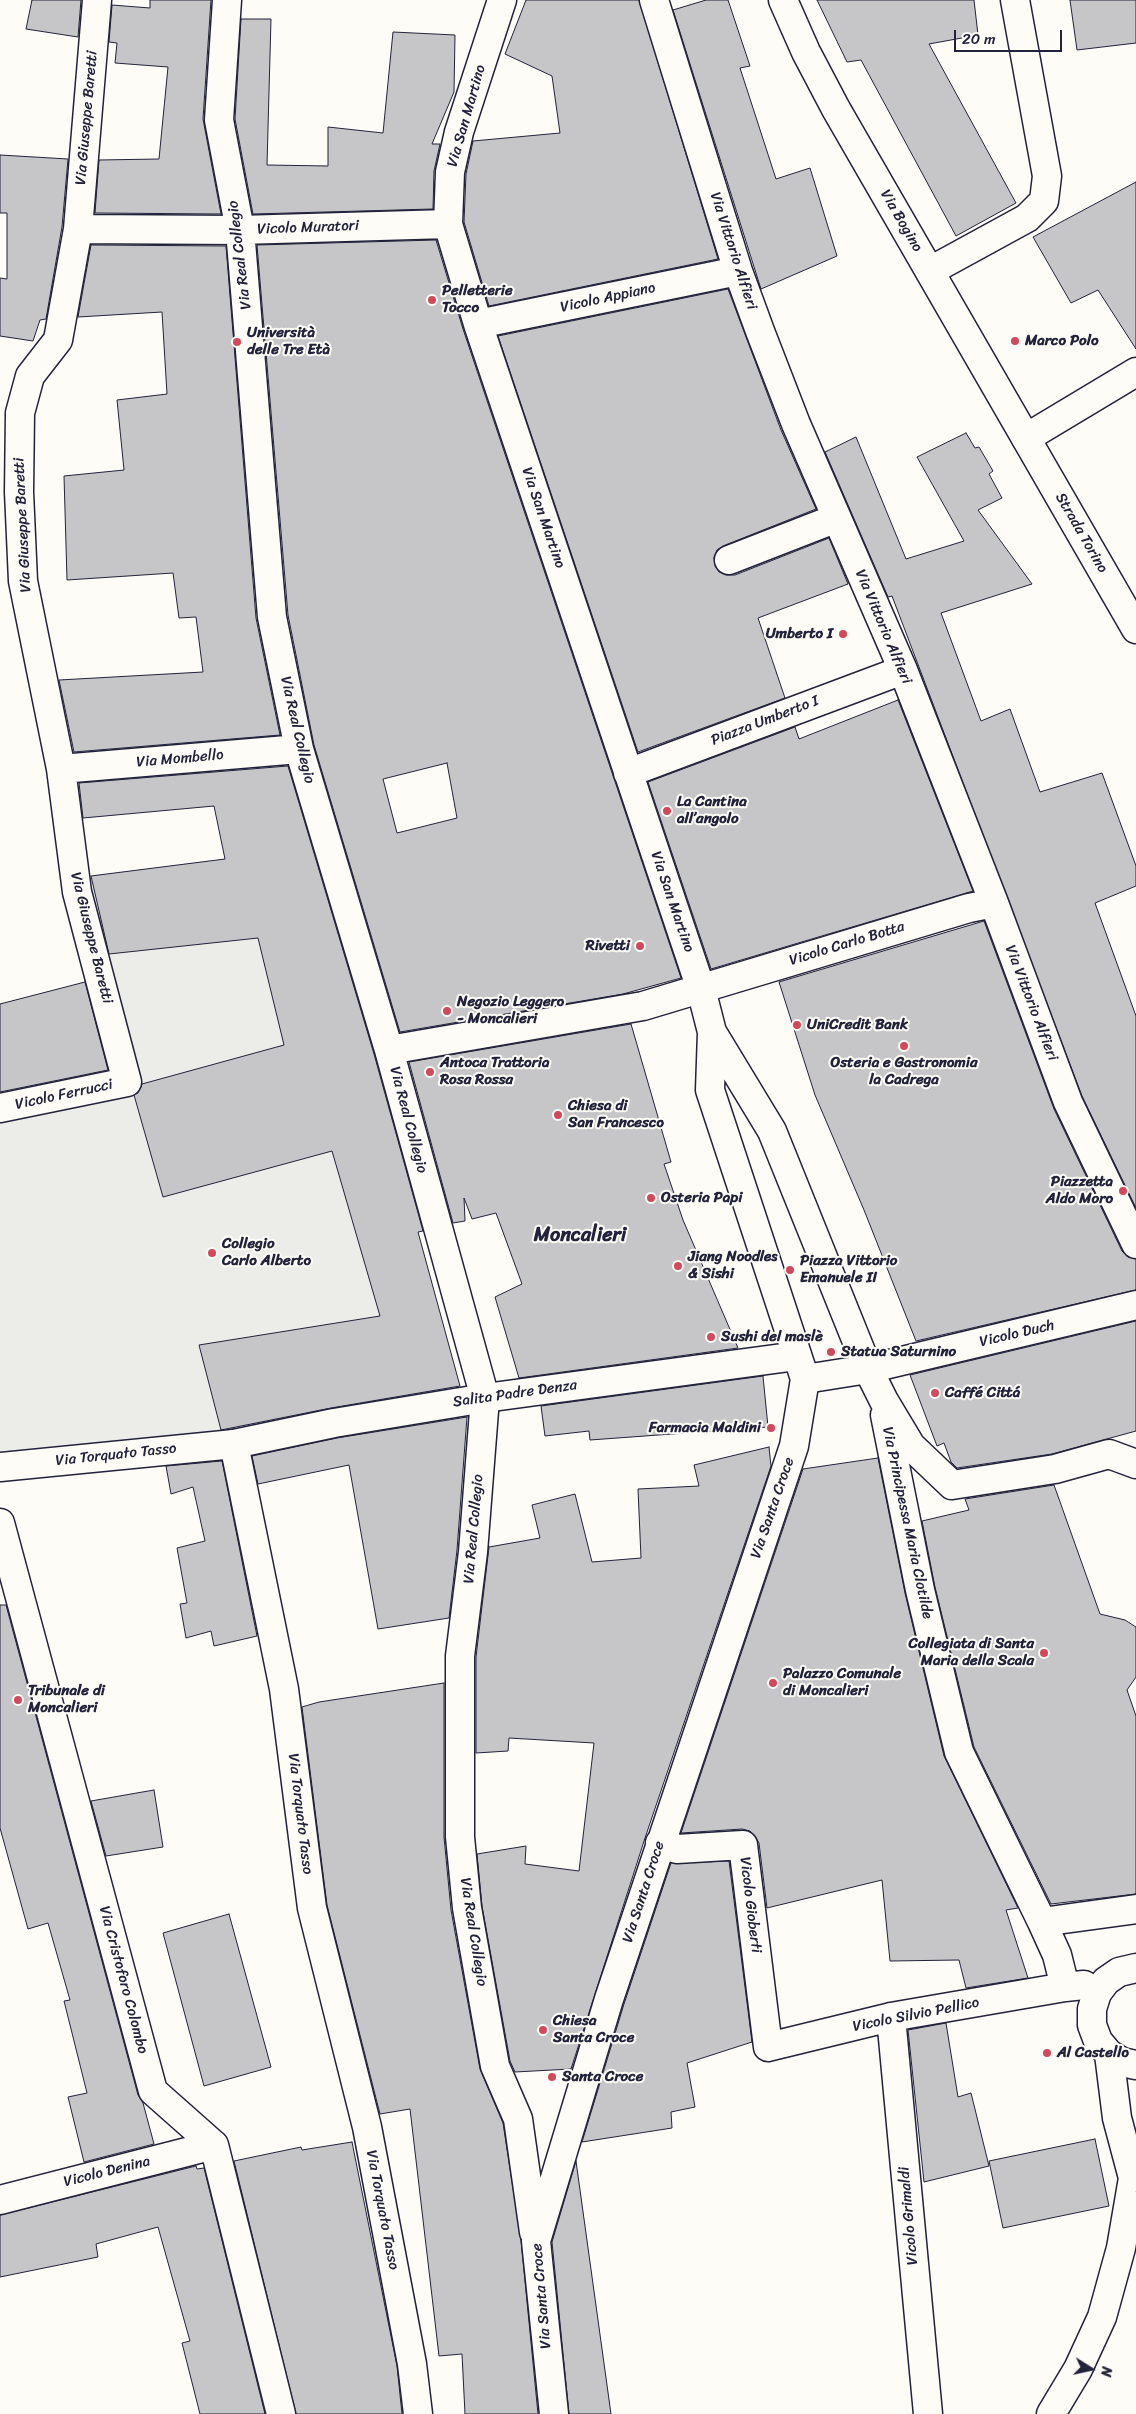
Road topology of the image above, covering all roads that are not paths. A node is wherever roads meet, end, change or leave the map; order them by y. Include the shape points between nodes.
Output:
1 (97, 0) edge
2 (227, 0) edge
3 (502, 0) edge
4 (654, 0) edge
5 (783, 0) edge
6 (1015, 0) edge
7 (448, 224) junction
8 (78, 229) junction
9 (240, 230) junction
10 (738, 271) junction
11 (930, 271) junction
12 (478, 324) junction
13 (1136, 372) edge
14 (1026, 438) junction
15 (10, 493) edge
16 (837, 518) junction
17 (728, 560) dead end
18 (1136, 629) edge
19 (903, 670) junction
20 (299, 749) junction
21 (61, 769) junction
22 (628, 773) junction
23 (994, 902) junction
24 (701, 989) junction
25 (712, 1032) junction
26 (389, 1050) junction
27 (128, 1082) joint
28 (0, 1108) edge
29 (1136, 1244) edge
30 (1136, 1305) edge
31 (801, 1368) junction
32 (868, 1369) junction
33 (485, 1398) junction
34 (884, 1401) junction
35 (234, 1444) junction
36 (1136, 1464) edge
37 (0, 1467) edge
38 (0, 1523) edge
39 (660, 1843) junction
40 (1136, 1909) edge
41 (1042, 1922) junction
42 (1136, 1968) edge
43 (1065, 1987) junction
44 (1097, 1993) junction
45 (891, 2017) junction
46 (768, 2048) joint
47 (1108, 2054) junction
48 (1136, 2065) edge
49 (214, 2145) junction
50 (1134, 2174) edge
51 (0, 2200) edge
52 (536, 2241) junction
53 (281, 2414) edge
54 (418, 2414) edge
55 (554, 2414) edge
56 (928, 2414) edge
57 (1051, 2414) edge

1 - 8 street, Via Giuseppe Baretti
2 - 9 street, Via Real Collegio via 219,120
3 - 7 street, Via San Martino via 459,132 450,172
4 - 10 street, Via Vittorio Alfieri
5 - 11 street, Via Bogino via 836,109
6 - 11 street via 1047,176 1044,201 1027,218
7 - 9 street, Vicolo Muratori
7 - 12 street, Via San Martino
8 - 9 street, Vicolo Muratori
8 - 15 street, Via Giuseppe Baretti via 58,340 30,376 20,413
9 - 20 street, Via Real Collegio via 272,617
10 - 12 street, Vicolo Appiano
10 - 16 street, Via Vittorio Alfieri via 796,424
11 - 14 street, Via Bogino
12 - 22 street, Via San Martino
13 - 14 street
14 - 18 street, Strada Torino
15 - 21 street, Via Giuseppe Baretti via 23,581
16 - 17 street
16 - 19 street, Via Vittorio Alfieri
19 - 22 street, Piazza Umberto I
19 - 23 street, Via Vittorio Alfieri
20 - 21 street, Via Mombello
20 - 26 street, Via Real Collegio
21 - 27 street, Via Giuseppe Baretti via 76,892
22 - 24 street, Via San Martino
23 - 24 street, Vicolo Carlo Botta
23 - 29 street, Via Vittorio Alfieri via 1068,1102
24 - 25 street, Via San Martino
24 - 26 street, Vicolo Carlo Botta via 643,1006
25 - 31 street via 710,1090
25 - 32 street via 772,1131
26 - 33 street, Via Real Collegio
27 - 28 street, Vicolo Ferrucci
30 - 32 street, Vicolo Duch
31 - 32 street
31 - 33 street, Salita Padre Denza
31 - 39 street, Via Santa Croce via 794,1446
32 - 34 street
33 - 35 street, Salita Padre Denza via 334,1423
33 - 52 street, Via Real Collegio via 473,1552 460,1656 460,1837 467,1908 494,2057 518,2119
34 - 36 street via 911,1446 952,1485 1055,1469 1109,1454
34 - 41 street, Via Principessa Maria Clotilde via 920,1590 959,1752
35 - 37 street, Via Torquato Tasso
35 - 54 street, Via Torquato Tasso via 284,1689 312,1908 366,2127 412,2364
38 - 49 street, Via Cristoforo Colombo via 153,2091
39 - 46 street, Vicolo Gioberti via 677,1849 743,1845
39 - 52 street, Via Santa Croce via 608,1999
40 - 41 street
41 - 43 street
42 - 44 street via 1119,1972
43 - 44 street via 1084,1985
43 - 45 street, Vicolo Silvio Pellico
44 - 47 street via 1092,2025
45 - 46 street, Vicolo Silvio Pellico
45 - 56 street, Vicolo Grimaldi
47 - 48 street
47 - 50 street via 1116,2118
49 - 51 street, Vicolo Denina
49 - 53 street
50 - 57 street via 1121,2248 1102,2317 1078,2369
52 - 55 street, Via Santa Croce

